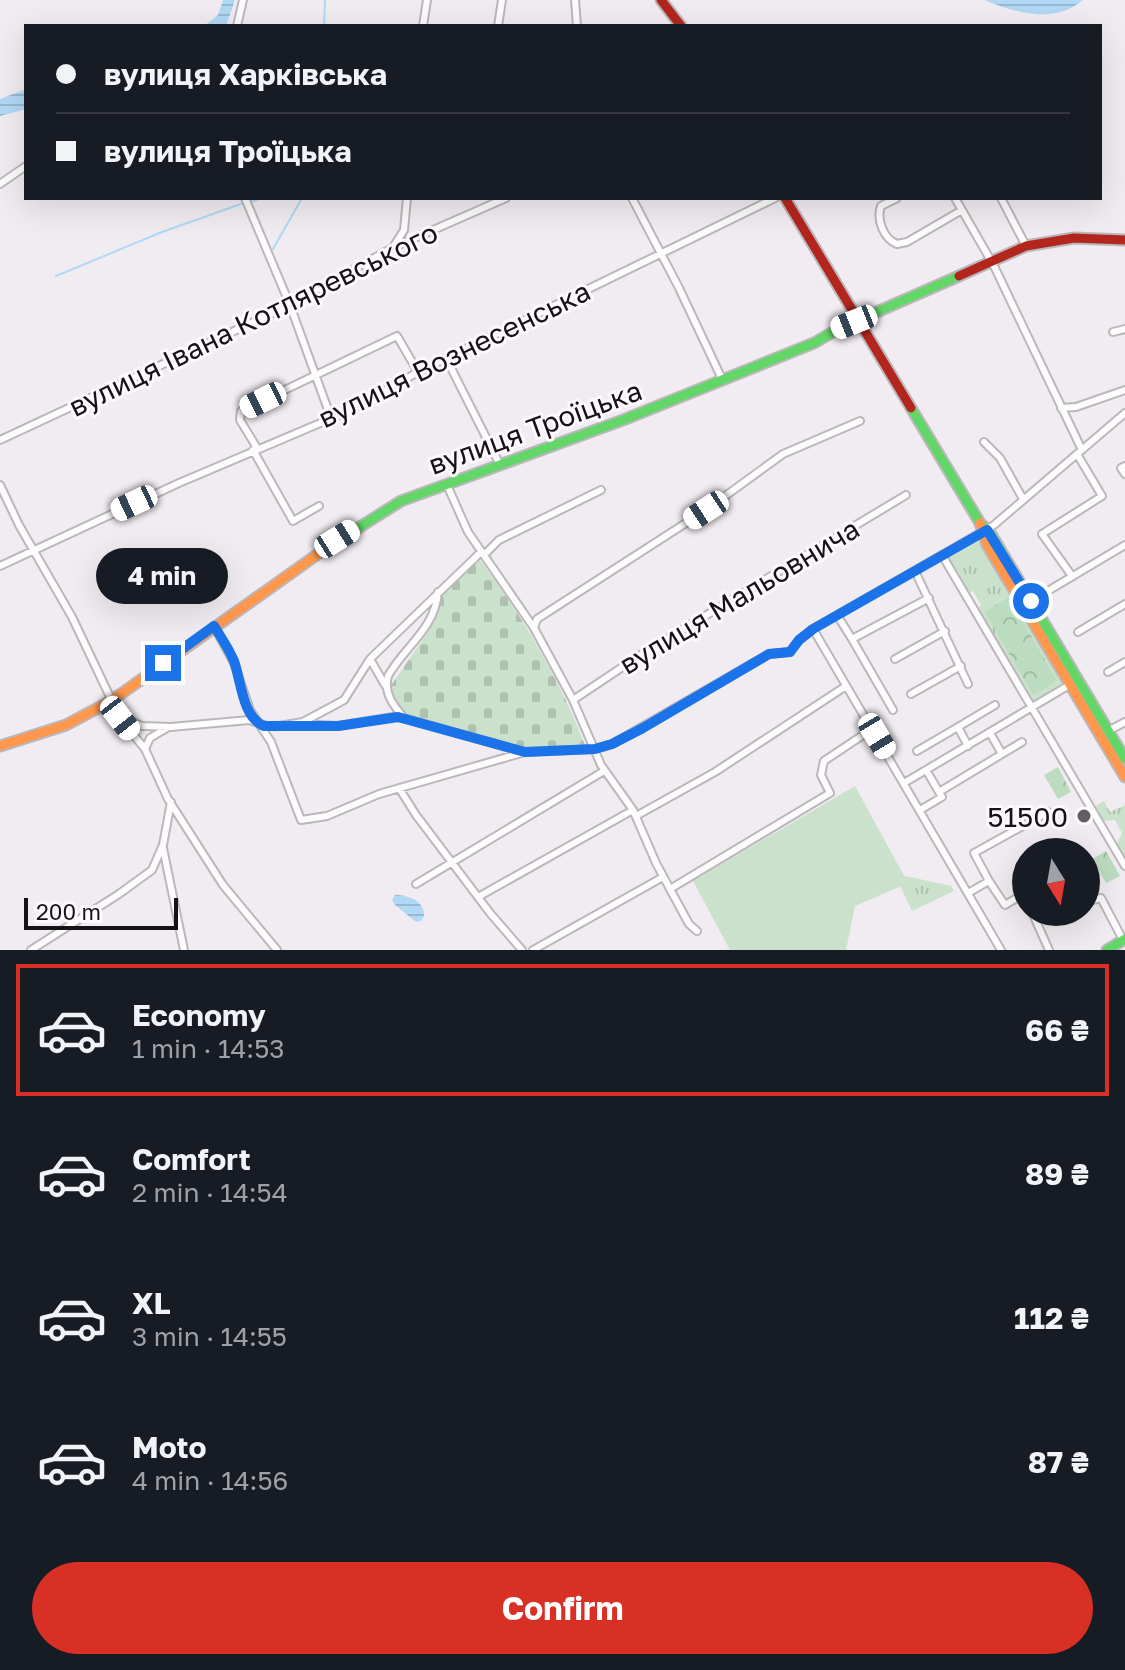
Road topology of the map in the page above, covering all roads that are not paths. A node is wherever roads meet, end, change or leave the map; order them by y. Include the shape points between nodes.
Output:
1 (243, 0) edge
2 (427, 0) edge
3 (502, 0) edge
4 (575, 0) edge
5 (661, 0) edge
6 (237, 24) edge
7 (423, 24) edge
8 (498, 24) edge
9 (577, 24) edge
10 (679, 24) edge
11 (24, 167) edge
12 (0, 184) edge
13 (246, 200) edge
14 (407, 200) edge
15 (501, 200) edge
16 (636, 200) edge
17 (771, 200) edge
18 (786, 200) edge
19 (893, 200) edge
20 (956, 200) edge
21 (1002, 200) edge
22 (962, 210) junction
23 (404, 230) junction
24 (411, 240) junction
25 (1125, 240) edge
26 (1026, 246) junction
27 (392, 248) junction
28 (661, 254) junction
29 (990, 261) junction
30 (290, 305) junction
31 (859, 320) junction
32 (1125, 329) edge
33 (1113, 332) dead end
34 (446, 358) junction
35 (418, 372) junction
36 (316, 377) junction
37 (722, 379) junction
38 (1125, 390) edge
39 (1061, 408) junction
40 (1125, 413) edge
41 (331, 418) junction
42 (860, 421) dead end
43 (0, 440) edge
44 (984, 442) dead end
45 (255, 449) junction
46 (1079, 452) junction
47 (500, 465) junction
48 (1125, 466) edge
49 (1125, 474) edge
50 (0, 485) edge
51 (447, 485) junction
52 (601, 490) dead end
53 (906, 495) dead end
54 (1023, 499) junction
55 (319, 506) dead end
56 (983, 529) junction
57 (1125, 545) edge
58 (34, 549) junction
59 (483, 553) junction
60 (942, 555) junction
61 (0, 566) edge
62 (915, 571) junction
63 (1072, 576) junction
64 (438, 592) junction
65 (929, 598) junction
66 (1031, 601) junction
67 (1125, 604) edge
68 (837, 615) junction
69 (214, 626) junction
70 (534, 628) junction
71 (813, 629) junction
72 (945, 631) junction
73 (1078, 632) dead end
74 (852, 639) junction
75 (370, 659) junction
76 (895, 659) dead end
77 (1125, 662) edge
78 (961, 666) junction
79 (1108, 672) dead end
80 (1074, 682) junction
81 (968, 684) dead end
82 (385, 685) junction
83 (846, 686) junction
84 (911, 694) dead end
85 (573, 700) junction
86 (111, 701) junction
87 (995, 705) dead end
88 (1032, 709) junction
89 (893, 710) dead end
90 (119, 716) junction
91 (404, 718) junction
92 (1125, 722) edge
93 (257, 723) junction
94 (297, 724) junction
95 (171, 727) junction
96 (958, 727) junction
97 (872, 729) junction
98 (990, 733) junction
99 (1104, 734) junction
100 (1022, 742) dead end
101 (0, 746) edge
102 (968, 746) junction
103 (145, 749) junction
104 (595, 749) junction
105 (917, 751) dead end
106 (525, 752) junction
107 (1002, 754) junction
108 (1123, 763) edge
109 (926, 770) junction
110 (604, 771) junction
111 (1125, 777) edge
112 (904, 783) junction
113 (399, 788) junction
114 (939, 792) junction
115 (171, 802) junction
116 (920, 810) junction
117 (1048, 812) dead end
118 (635, 813) junction
119 (163, 845) junction
120 (452, 862) junction
121 (1125, 866) edge
122 (152, 870) junction
123 (166, 873) junction
124 (663, 877) junction
125 (989, 881) junction
126 (416, 884) dead end
127 (670, 889) junction
128 (968, 893) junction
129 (478, 897) junction
130 (1100, 898) edge
131 (1012, 901) edge
132 (1038, 926) edge
133 (697, 931) dead end
134 (1124, 940) edge
135 (31, 950) edge
136 (184, 950) edge
137 (277, 950) edge
138 (522, 950) edge
139 (533, 950) edge
140 (1001, 950) edge
141 (1049, 950) edge
142 (1107, 950) edge

1 - 6 street
2 - 7 street
3 - 8 street
4 - 9 street
5 - 10 street
11 - 12 street
13 - 30 street
14 - 23 street
15 - 24 street, вулиця Івана Котляревського
16 - 28 street
17 - 28 street, вулиця Вознесенська
18 - 31 street
19 - 22 street via 881,206 879,214 887,237 897,244
20 - 22 street
21 - 26 street
22 - 29 street
23 - 24 street
23 - 27 street
24 - 27 street, вулиця Івана Котляревського
25 - 26 street, вулиця Троїцька via 1074,238
26 - 29 street, вулиця Троїцька
27 - 30 street, вулиця Івана Котляревського
28 - 34 street, вулиця Вознесенська
28 - 37 street
29 - 31 street, вулиця Троїцька
29 - 39 street
30 - 36 street
30 - 43 street, вулиця Івана Котляревського
31 - 37 street, вулиця Троїцька
31 - 56 street
32 - 33 street
34 - 35 street, вулиця Вознесенська
34 - 47 street
35 - 36 street via 397,336
35 - 41 street, вулиця Вознесенська
36 - 41 street
36 - 45 street via 241,411 240,420
37 - 47 street, вулиця Троїцька
38 - 39 street
39 - 46 street
40 - 46 street
41 - 45 street, вулиця Вознесенська
42 - 70 street via 783,454 537,619
44 - 54 street via 1000,458
45 - 55 street via 293,521
45 - 58 street, вулиця Вознесенська
46 - 54 street
46 - 63 street via 1102,496 1042,534
47 - 51 street, вулиця Троїцька
48 - 49 street
50 - 58 street
51 - 59 street
51 - 69 street, вулиця Троїцька via 374,516
52 - 59 street
53 - 85 street, вулиця Мальовнича
54 - 56 street
56 - 60 street
56 - 66 street
56 - 80 street
57 - 63 street
58 - 61 street, вулиця Вознесенська
58 - 86 street
59 - 64 street
59 - 70 street
60 - 62 street
60 - 88 street
62 - 65 street
62 - 68 street
63 - 66 street
64 - 75 street
64 - 82 street via 429,623 394,665
65 - 72 street
65 - 74 street
66 - 80 street
67 - 73 street
68 - 71 street
68 - 74 street
69 - 86 street, вулиця Троїцька
69 - 93 street
70 - 85 street
71 - 83 street
71 - 104 street via 790,652 769,654 643,728
72 - 76 street
72 - 78 street
74 - 89 street
75 - 82 street
75 - 94 street via 344,700
77 - 79 street
78 - 81 street
78 - 84 street
80 - 88 street
80 - 99 street
82 - 91 street
83 - 97 street
83 - 118 street via 715,772
85 - 104 street
86 - 90 street
86 - 101 street, вулиця Троїцька via 66,725
87 - 96 street
88 - 98 street
88 - 121 street
90 - 95 street via 138,726
90 - 103 street
91 - 94 street via 338,726
91 - 106 street
92 - 99 street
93 - 94 street
93 - 95 street
93 - 113 street via 271,742 301,820 331,815
95 - 103 street via 154,734
96 - 102 street
96 - 105 street
97 - 112 street
97 - 127 street via 824,761 821,775 830,793
98 - 102 street
98 - 107 street
99 - 108 street
100 - 107 street
102 - 109 street
103 - 115 street
104 - 106 street
104 - 110 street
106 - 113 street
107 - 114 street
108 - 111 street
109 - 112 street
109 - 114 street
110 - 118 street
110 - 120 street
112 - 116 street
113 - 120 street
114 - 116 street via 942,797
115 - 119 street
115 - 137 street via 223,885
116 - 128 street
117 - 125 street via 974,853
118 - 124 street
118 - 129 street
119 - 122 street
119 - 123 street
120 - 126 street
120 - 129 street
122 - 123 street
122 - 135 street
123 - 136 street
124 - 127 street
124 - 139 street
125 - 128 street
125 - 131 street via 1005,905
127 - 133 street
128 - 140 street
129 - 138 street
130 - 134 street
132 - 141 street
134 - 142 street

